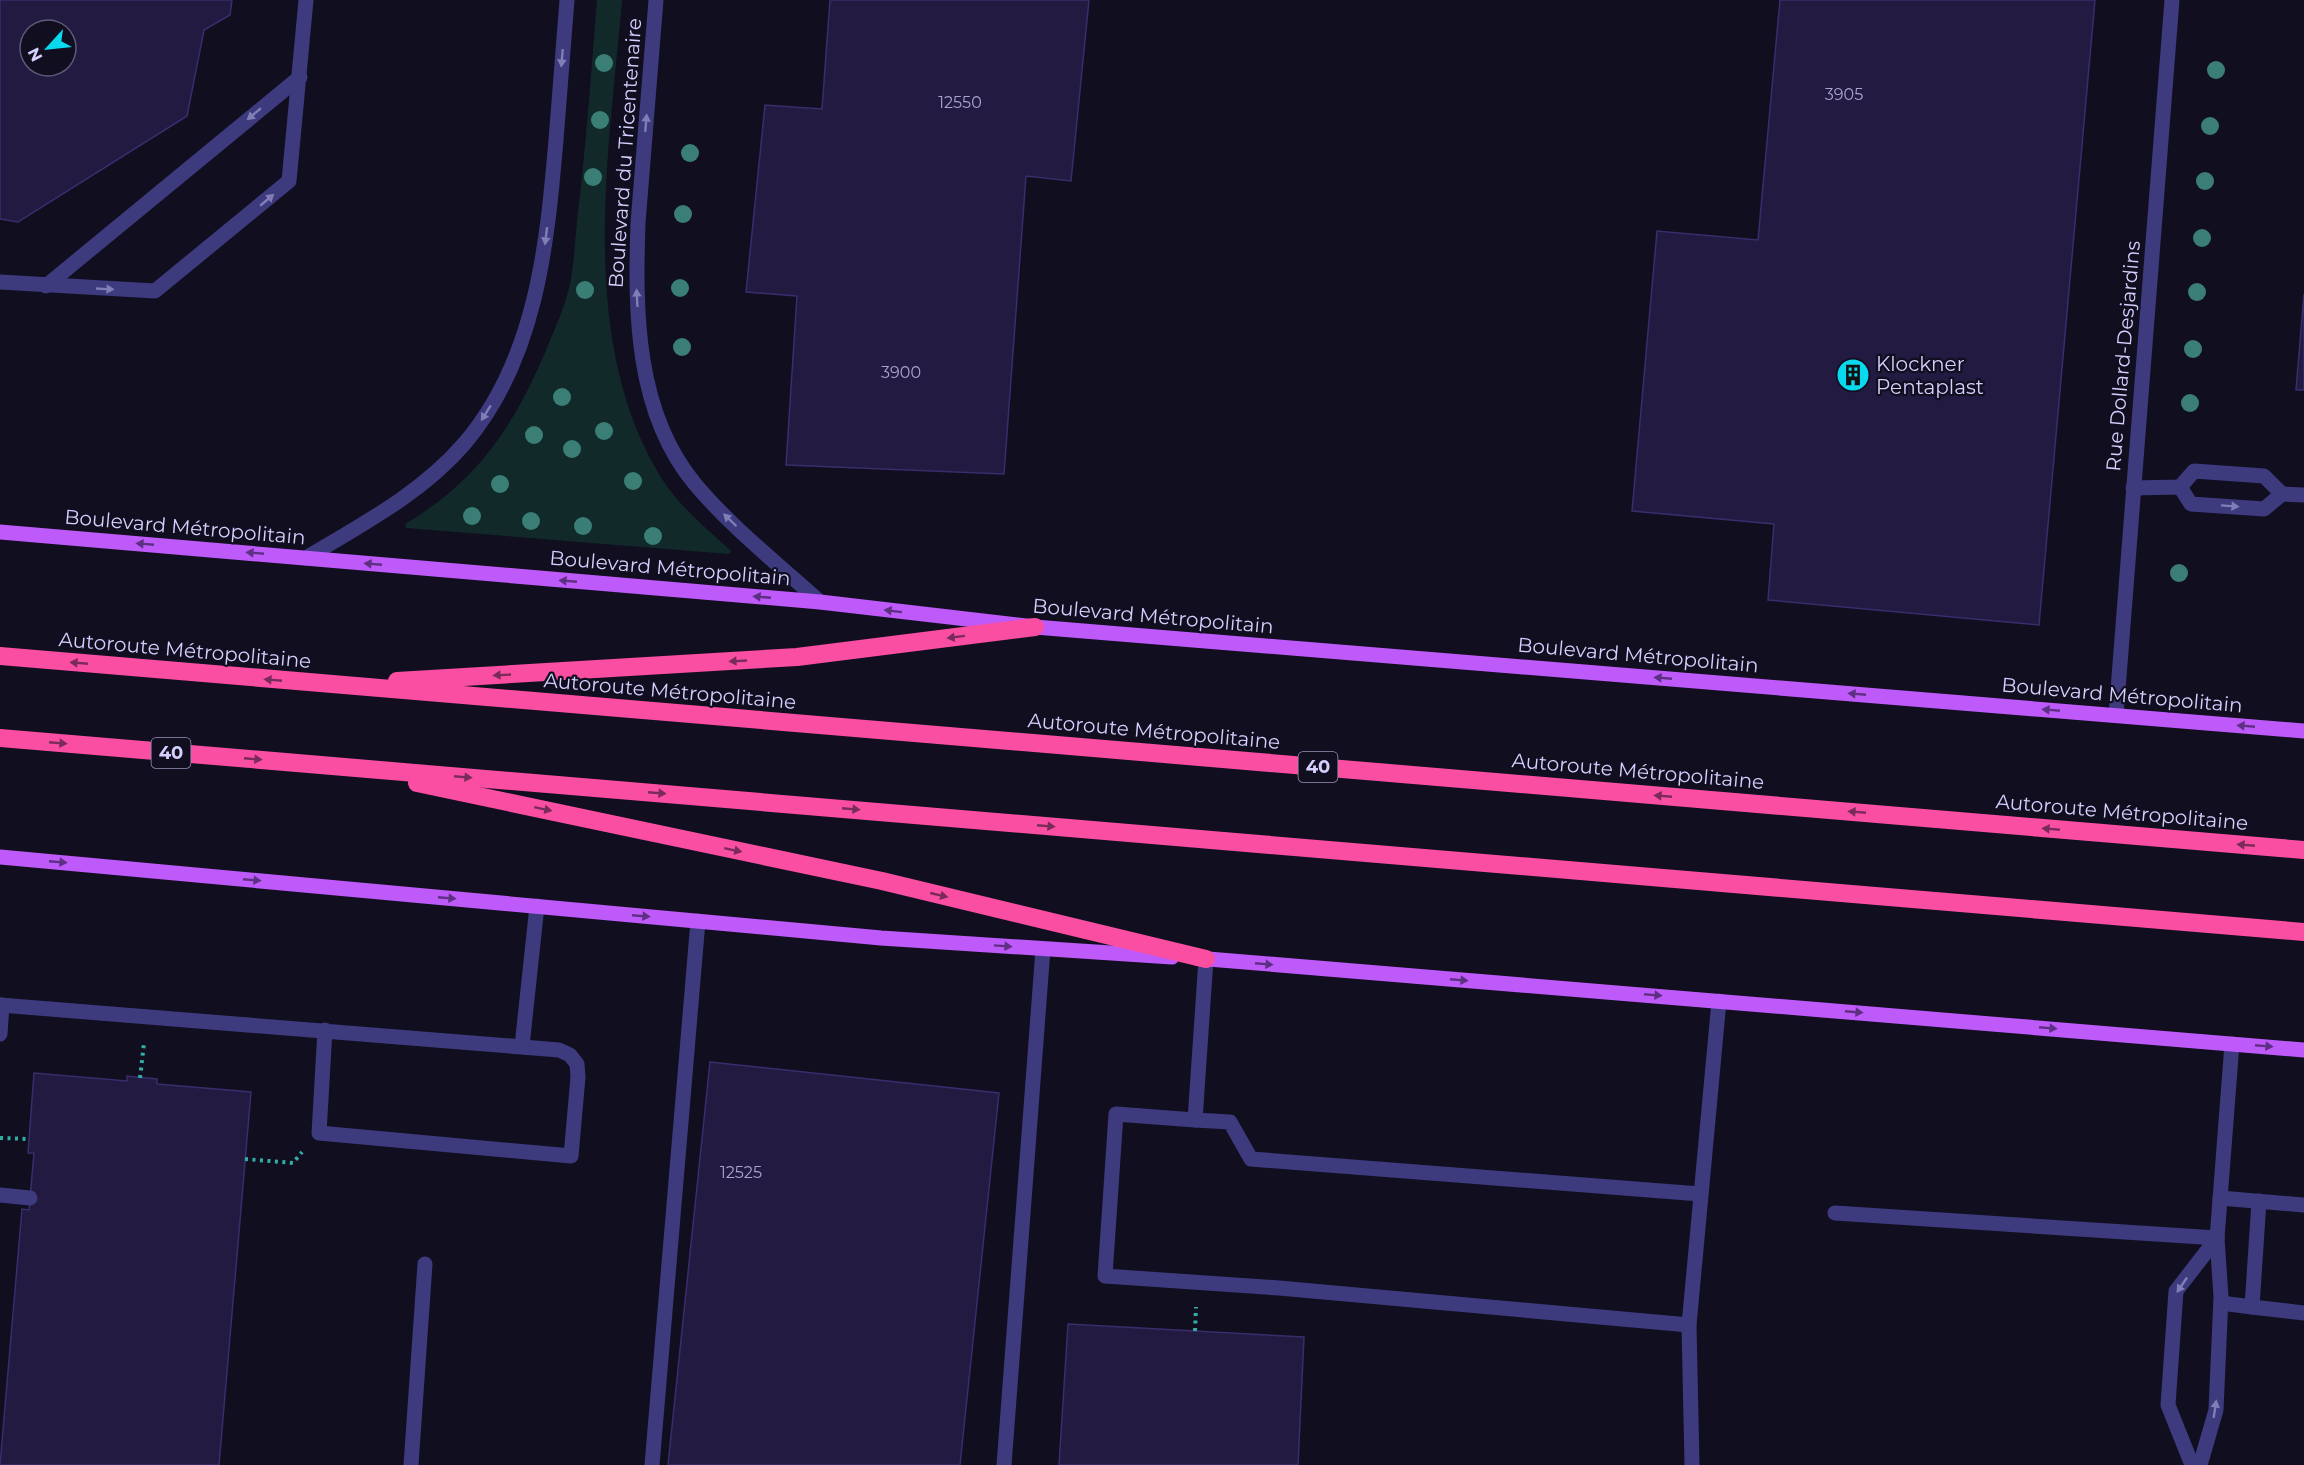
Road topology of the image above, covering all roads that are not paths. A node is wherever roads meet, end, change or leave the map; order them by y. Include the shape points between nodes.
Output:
1 (306, 0) edge
2 (567, 0) edge
3 (656, 0) edge
4 (2172, 0) edge
5 (300, 77) junction
6 (0, 282) edge
7 (46, 286) junction
8 (2180, 487) junction
9 (2133, 488) junction
10 (2282, 494) junction
11 (2304, 495) edge
12 (0, 532) edge
13 (306, 558) junction
14 (820, 602) junction
15 (1035, 627) junction
16 (0, 656) edge
17 (331, 685) junction
18 (2116, 715) junction
19 (2304, 731) edge
20 (0, 738) edge
21 (342, 767) junction
22 (2304, 850) edge
23 (0, 857) edge
24 (537, 906) junction
25 (698, 921) junction
26 (2304, 932) edge
27 (1043, 949) junction
28 (1206, 959) junction
29 (1719, 1001) junction
30 (1, 1005) edge
31 (325, 1030) junction
32 (0, 1034) edge
33 (2232, 1044) junction
34 (522, 1046) junction
35 (2304, 1050) edge
36 (1195, 1120) junction
37 (1700, 1194) junction
38 (0, 1196) edge
39 (30, 1198) dead end
40 (2220, 1198) junction
41 (2259, 1201) junction
42 (2304, 1205) edge
43 (1835, 1213) dead end
44 (2217, 1238) junction
45 (425, 1264) dead end
46 (2221, 1303) junction
47 (2252, 1307) junction
48 (2304, 1313) edge
49 (1689, 1325) junction
50 (411, 1465) edge
51 (652, 1465) edge
52 (1004, 1465) edge
53 (1692, 1465) edge
54 (2192, 1465) edge
55 (2200, 1465) edge

1 - 5 street
2 -> 13 street via 543,257 535,298 514,361 482,420 439,469 383,512
14 -> 3 street, Boulevard du Tricentenaire via 694,483 666,437 649,388 642,356 637,250
4 - 9 street, Rue Dollard-Desjardins
5 -> 7 street
7 -> 5 street via 155,291 289,181
6 - 7 street
8 - 9 street
8 -> 10 street via 2191,504 2264,509
8 - 10 street via 2194,471 2264,476
9 - 18 street, Rue Dollard-Desjardins
10 - 11 street
13 -> 12 main road, Boulevard Métropolitain
14 -> 13 main road, Boulevard Métropolitain
15 -> 14 main road, Boulevard Métropolitain
15 -> 17 highway via 797,657
18 -> 15 main road, Boulevard Métropolitain
17 -> 16 highway, Autoroute Métropolitaine / 40
22 -> 17 highway, Autoroute Métropolitaine / 40
19 -> 18 main road, Boulevard Métropolitain
20 -> 21 highway, 40
21 -> 26 highway, 40
21 -> 28 highway via 882,881
23 -> 24 main road
24 -> 25 main road
24 - 34 street
25 -> 27 main road
25 - 51 street
27 - 28 main road
27 - 52 street
28 -> 29 main road
28 - 36 street
29 -> 33 main road
29 - 37 street
30 - 31 street
30 - 32 street
31 - 34 street
31 - 34 street via 319,1132 571,1156 577,1064 559,1050
33 -> 35 main road
33 - 40 street
36 - 37 street via 1230,1122 1251,1159
36 - 49 street via 1116,1114 1105,1276
37 - 49 street
38 - 39 street
40 - 41 street
40 - 44 street
41 - 42 street
41 - 47 street
43 - 44 street
44 - 46 street
44 -> 54 street via 2176,1291 2168,1405
45 - 50 street
46 - 47 street
55 -> 46 street via 2216,1410
47 - 48 street
49 - 53 street

